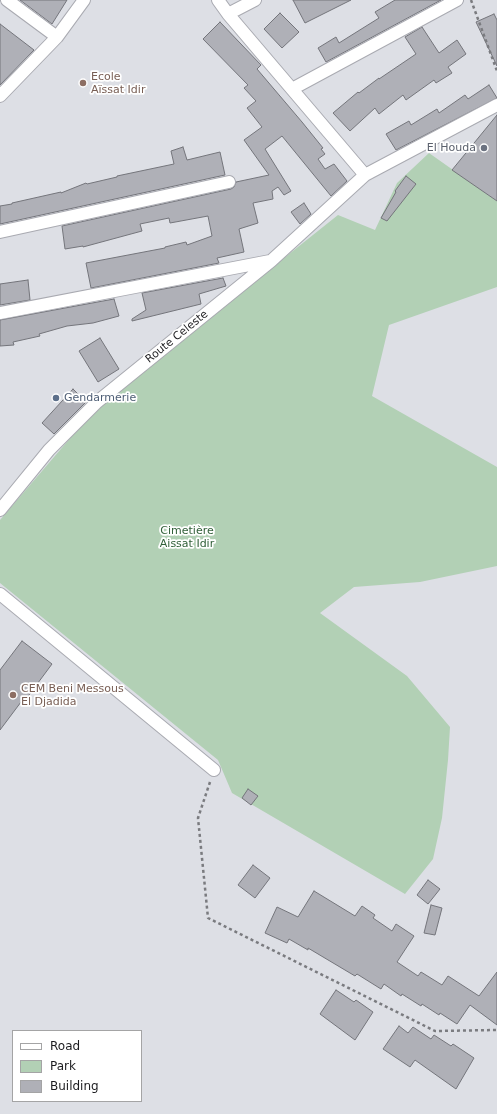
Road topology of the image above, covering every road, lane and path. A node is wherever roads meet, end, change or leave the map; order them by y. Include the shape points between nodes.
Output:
1 (7, 0) edge
2 (84, 0) edge
3 (218, 0) edge
4 (255, 0) edge
5 (457, 0) edge
6 (470, 0) edge
7 (228, 14) junction
8 (57, 37) junction
9 (497, 71) edge
10 (292, 89) junction
11 (0, 96) edge
12 (497, 105) edge
13 (365, 175) junction
14 (229, 182) dead end
15 (0, 232) edge
16 (271, 261) junction
17 (0, 313) edge
18 (0, 510) edge
19 (0, 594) edge
20 (214, 770) joint
21 (497, 1030) edge

1 - 8 street
2 - 8 street
3 - 7 street
4 - 7 street
5 - 10 street
6 - 9 path
7 - 10 street
8 - 11 street
10 - 13 street
12 - 13 street, Route Celeste
13 - 16 street, Route Celeste
14 - 15 street
16 - 17 street
16 - 18 street, Route Celeste via 97,402 49,450
19 - 20 street
20 - 21 path via 198,818 208,918 435,1031

